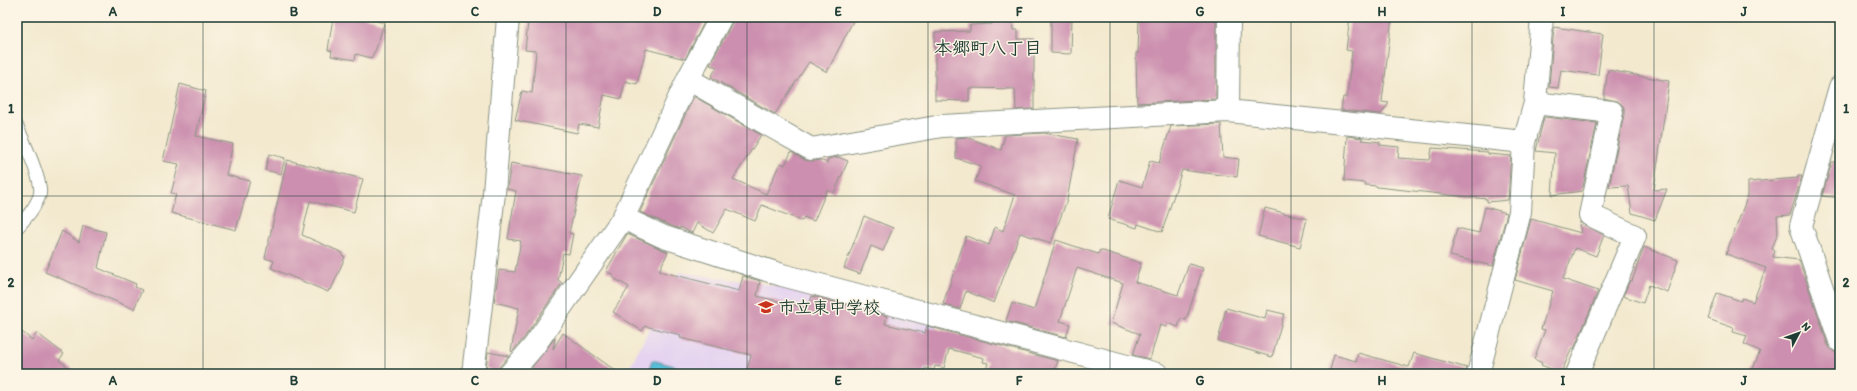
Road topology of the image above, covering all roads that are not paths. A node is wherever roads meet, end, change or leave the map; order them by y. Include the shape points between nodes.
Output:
1 (508, 17) edge
2 (721, 17) edge
3 (1229, 17) edge
4 (1542, 17) edge
5 (688, 79) junction
6 (1840, 88) edge
7 (1535, 103) junction
8 (1228, 111) junction
9 (17, 126) edge
10 (1524, 142) junction
11 (623, 218) junction
12 (17, 228) edge
13 (1840, 341) edge
14 (1122, 370) edge
15 (473, 374) edge
16 (510, 374) edge
17 (1157, 374) edge
18 (1478, 374) edge
19 (1577, 374) edge

1 - 15 street via 494,193
2 - 5 street
3 - 8 street
4 - 7 street
5 - 8 street via 812,148 942,126
5 - 11 street
6 - 13 street via 1801,226
7 - 10 street
7 - 19 street via 1612,112 1590,215 1635,236
8 - 10 street
9 - 12 lane via 30,154 40,193 32,210
10 - 18 street via 1520,212
11 - 14 street via 664,237 782,275
11 - 16 street via 534,346
14 - 17 street

